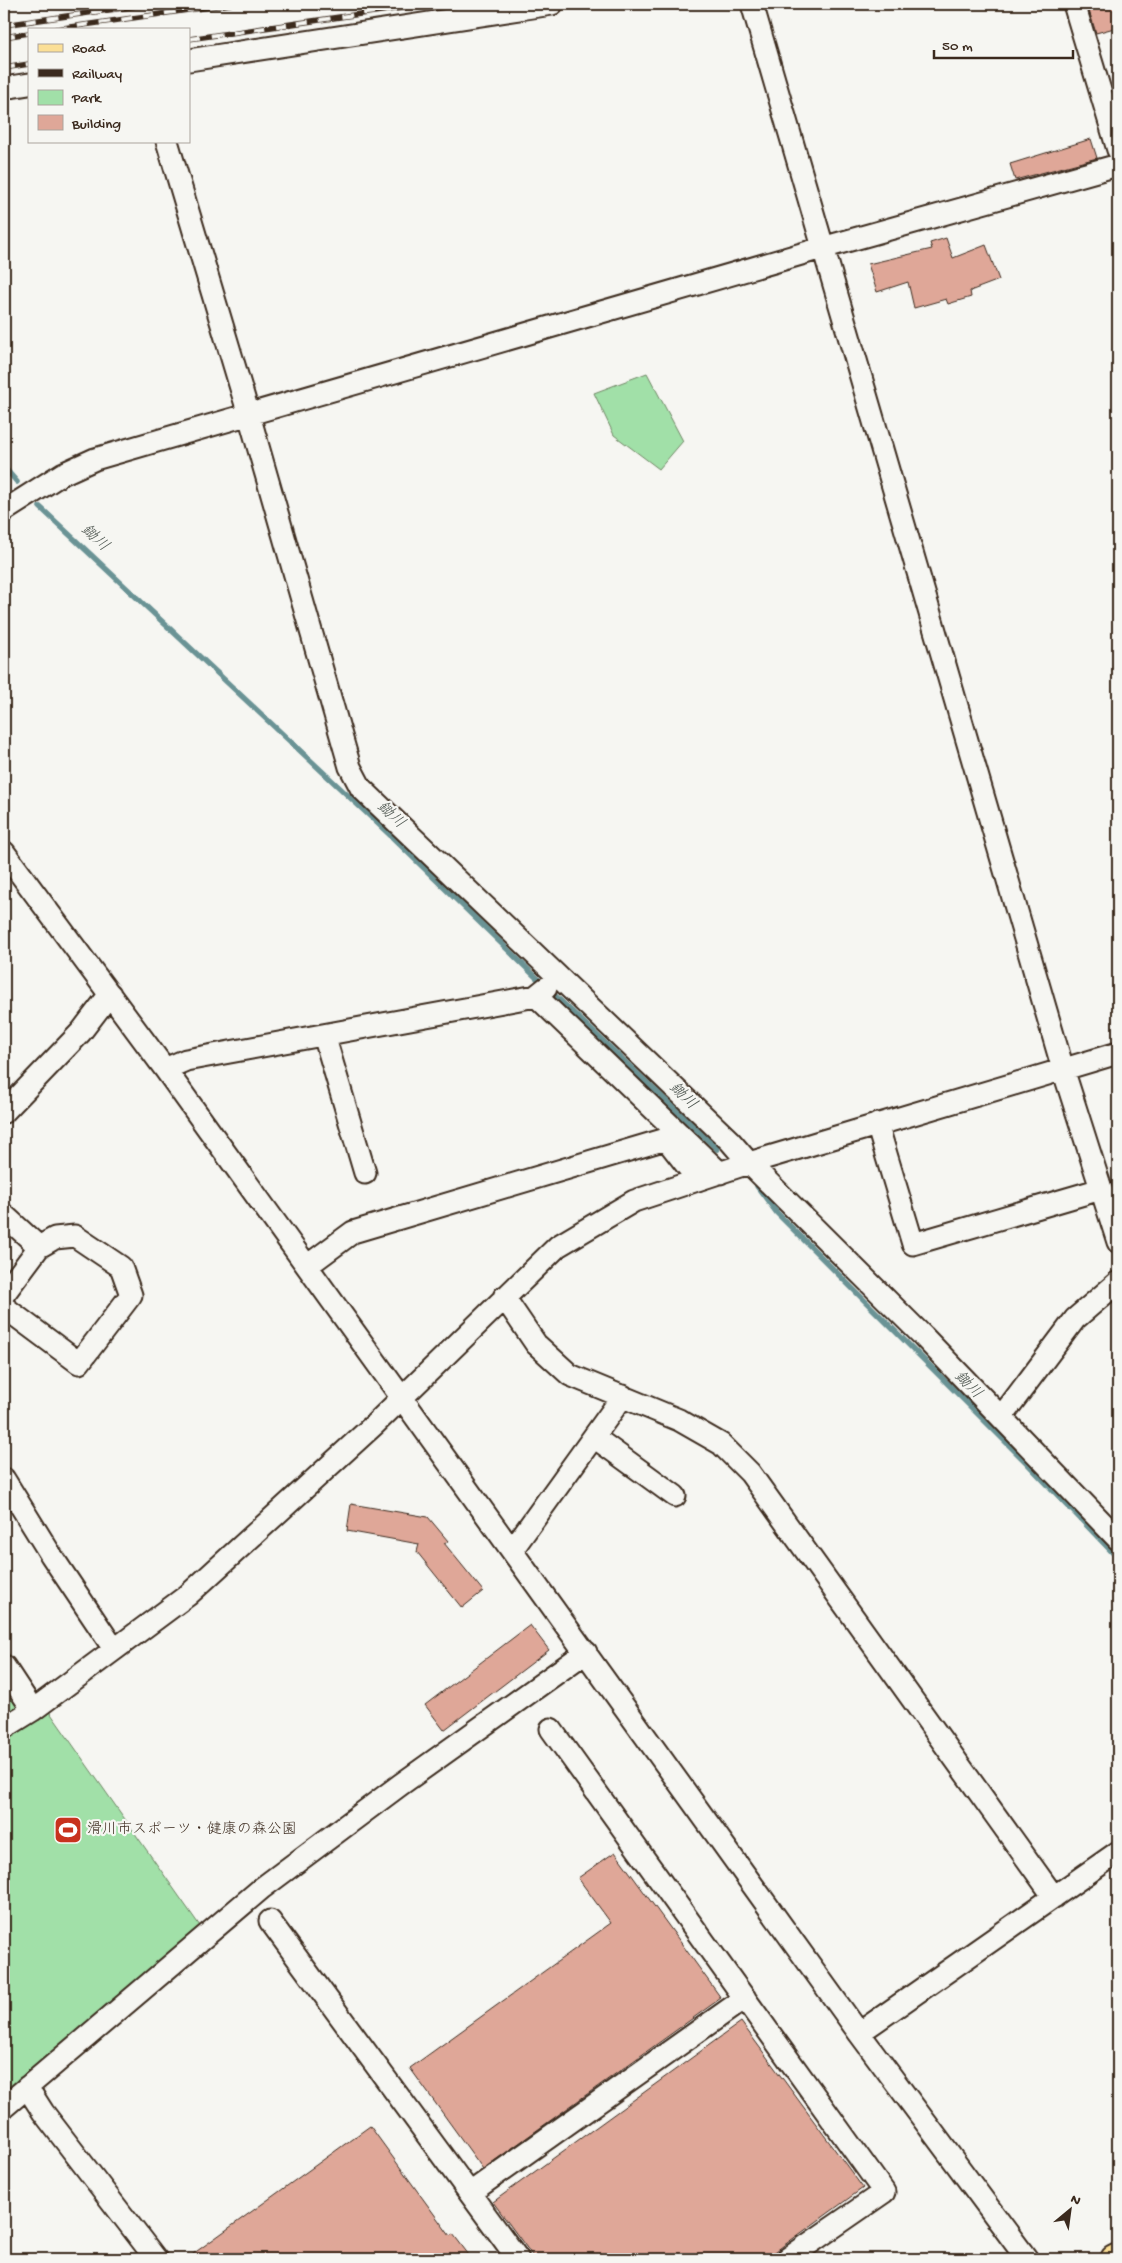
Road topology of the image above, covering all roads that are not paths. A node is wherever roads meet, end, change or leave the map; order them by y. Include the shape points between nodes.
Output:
1 (552, 4) edge
2 (752, 4) edge
3 (1074, 4) edge
4 (190, 60) edge
5 (28, 84) edge
6 (4, 88) edge
7 (167, 142) edge
8 (1118, 150) edge
9 (1118, 165) edge
10 (822, 248) junction
11 (249, 415) junction
12 (4, 511) edge
13 (4, 852) edge
14 (548, 987) junction
15 (110, 994) junction
16 (324, 1035) junction
17 (1118, 1052) edge
18 (165, 1069) junction
19 (1062, 1069) junction
20 (4, 1112) edge
21 (877, 1124) junction
22 (748, 1163) junction
23 (365, 1173) dead end
24 (720, 1173) junction
25 (698, 1180) junction
26 (1101, 1189) junction
27 (4, 1215) edge
28 (1118, 1242) edge
29 (39, 1247) junction
30 (307, 1266) junction
31 (1118, 1282) edge
32 (4, 1294) edge
33 (504, 1297) junction
34 (4, 1307) edge
35 (623, 1396) junction
36 (402, 1398) junction
37 (1002, 1416) junction
38 (594, 1437) junction
39 (4, 1479) edge
40 (675, 1496) dead end
41 (1118, 1539) edge
42 (512, 1550) junction
43 (114, 1649) junction
44 (586, 1652) junction
45 (4, 1666) edge
46 (33, 1710) junction
47 (4, 1728) edge
48 (551, 1729) dead end
49 (1118, 1852) edge
50 (1054, 1897) junction
51 (270, 1921) dead end
52 (745, 1998) junction
53 (859, 2033) junction
54 (26, 2088) junction
55 (4, 2107) edge
56 (470, 2193) junction
57 (1118, 2257) edge
58 (156, 2259) edge
59 (518, 2259) edge
60 (787, 2259) edge
61 (1027, 2259) edge
62 (1114, 2259) edge

1 - 4 street
2 - 10 street
3 - 8 street
5 - 6 street
7 - 11 street
9 - 10 street
10 - 11 street
10 - 19 street
11 - 12 street via 95,459 62,474
11 - 14 street via 350,767 361,788
13 - 15 street
14 - 16 street
14 - 22 street via 730,1141
14 - 24 street
15 - 18 street
15 - 20 street via 81,1032
16 - 18 street via 186,1060
16 - 23 street
17 - 19 street
18 - 30 street
19 - 21 street
19 - 26 street
21 - 22 street
21 - 26 street via 913,1244
22 - 24 street
22 - 37 street
24 - 25 street
25 - 30 street via 666,1139 353,1232
25 - 33 street via 634,1201 558,1246
26 - 28 street
27 - 29 street
29 - 32 street
29 - 34 street via 54,1238 76,1236 121,1267 131,1295 79,1363
30 - 36 street
31 - 37 street via 1075,1319
33 - 35 street via 536,1344 570,1375
33 - 36 street
35 - 38 street
35 - 50 street via 679,1420 721,1444 750,1473
36 - 42 street
36 - 43 street via 188,1595
37 - 41 street
38 - 40 street
38 - 42 street
39 - 43 street
42 - 44 street
43 - 46 street
44 - 53 street
44 - 54 street via 262,1888
45 - 46 street
46 - 47 street
48 - 52 street
49 - 50 street
50 - 53 street
51 - 56 street
52 - 56 street
52 - 60 street via 884,2192
53 - 61 street
54 - 55 street
54 - 58 street
56 - 59 street
57 - 62 main road

